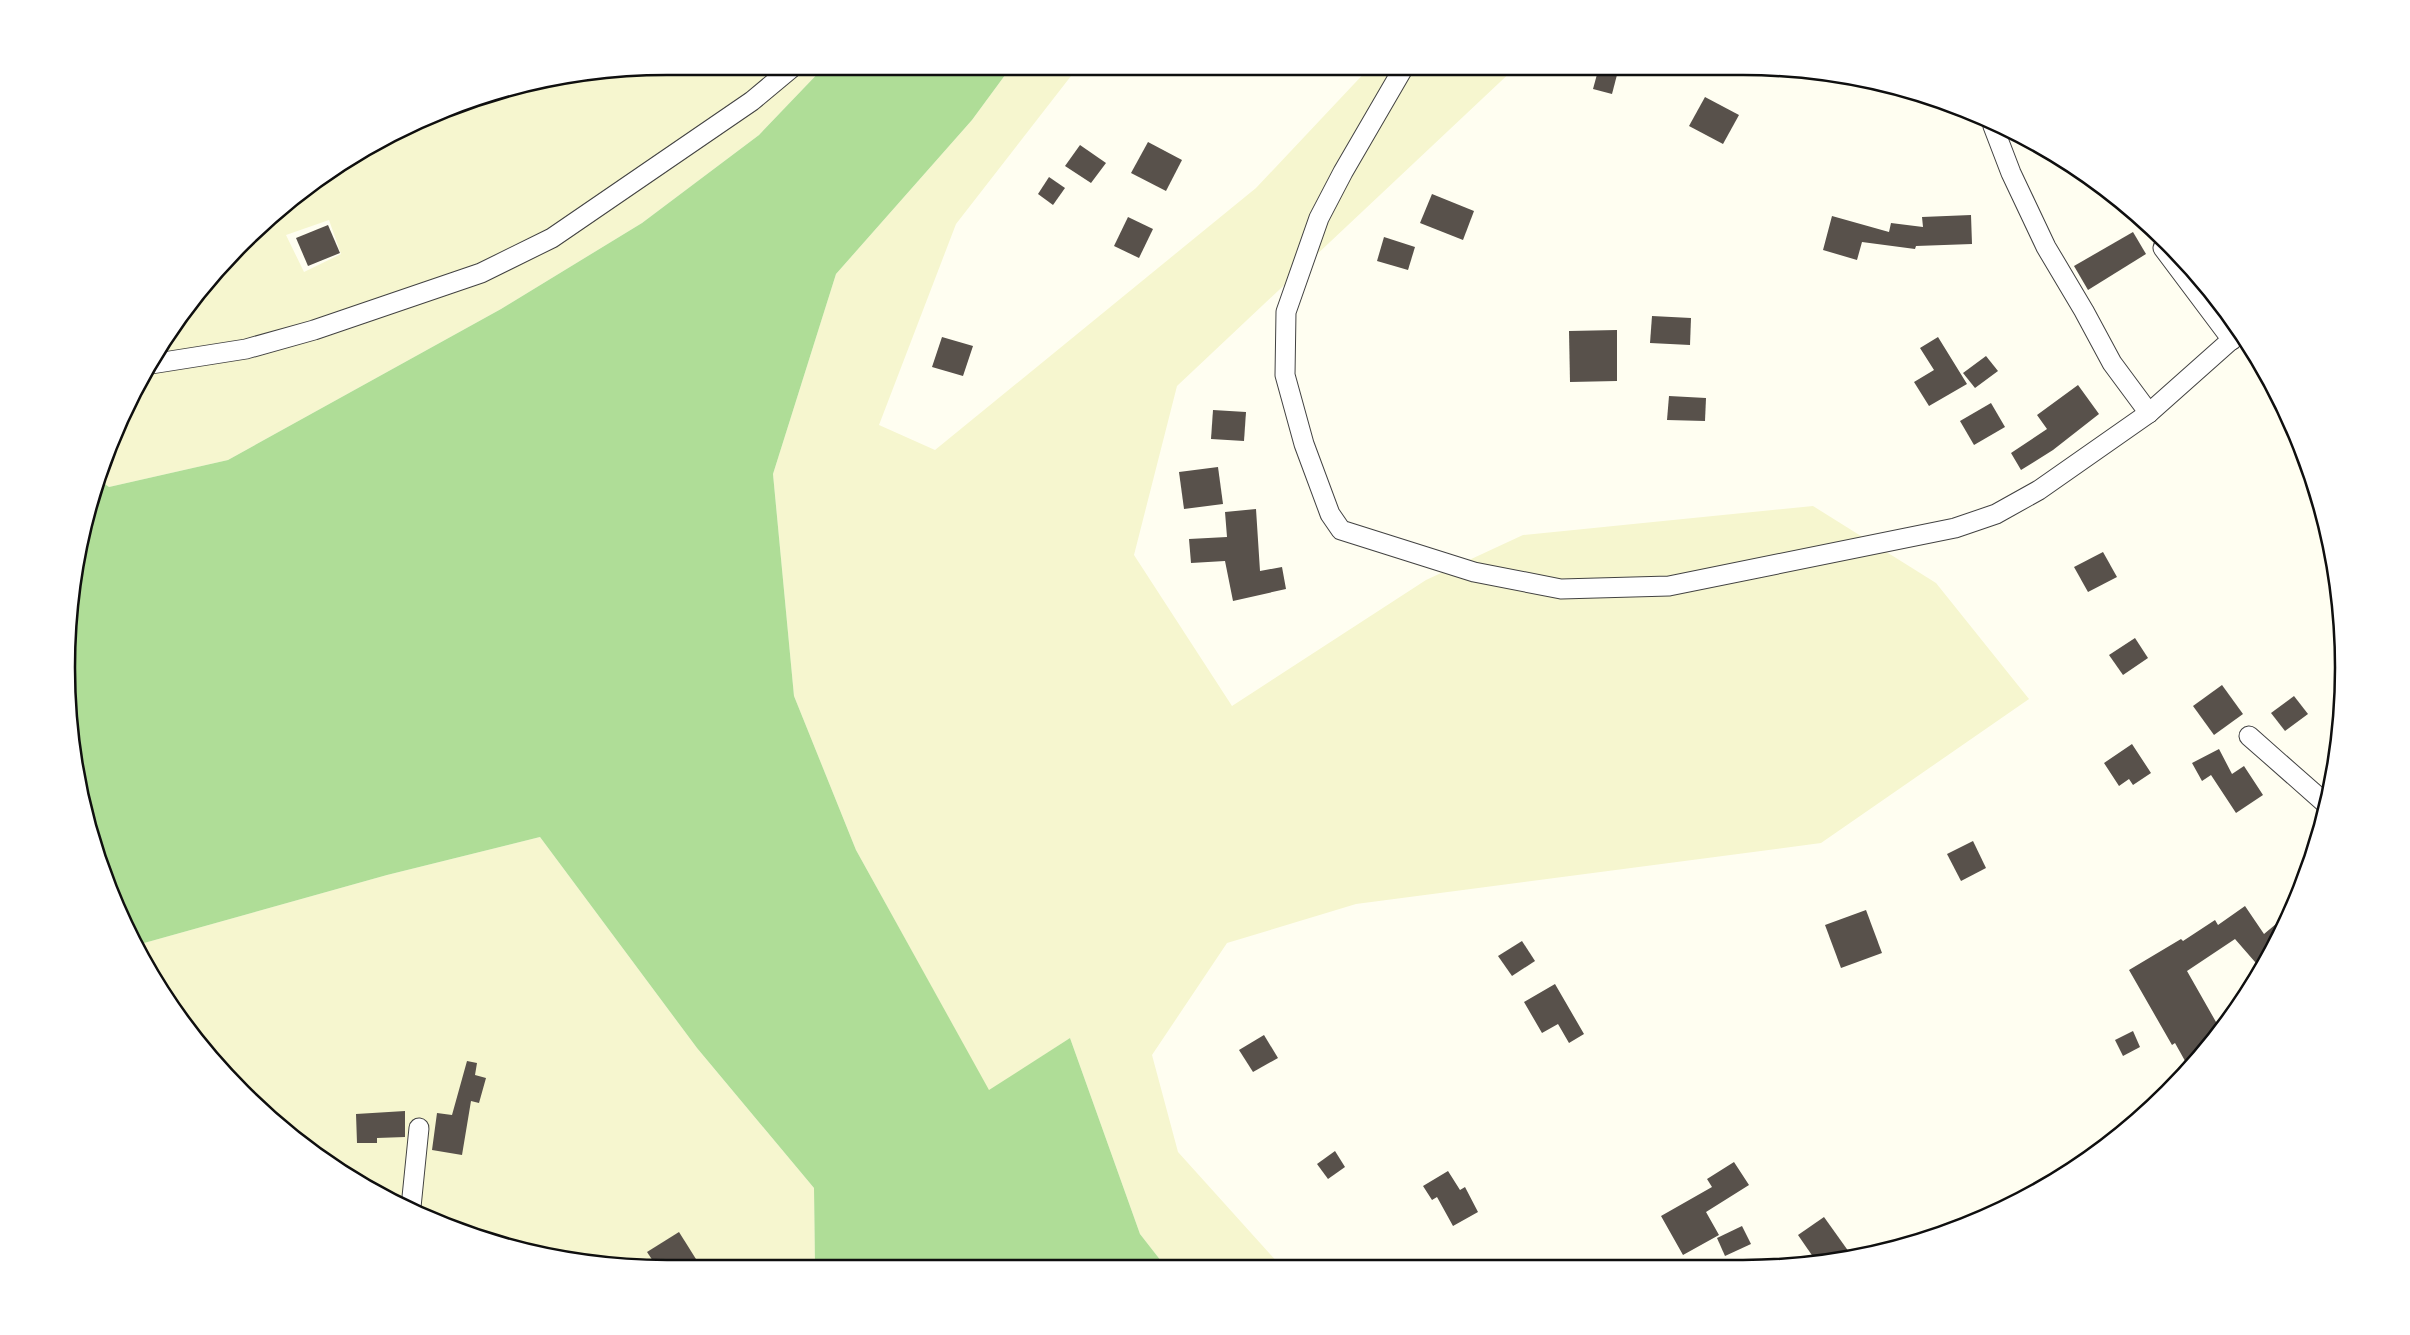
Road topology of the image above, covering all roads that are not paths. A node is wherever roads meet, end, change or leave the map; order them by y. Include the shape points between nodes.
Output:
1 (783, 75) edge
2 (1399, 75) edge
3 (1995, 132) edge
4 (2181, 270) edge
5 (2219, 316) edge
6 (2235, 337) edge
7 (159, 363) edge
8 (2149, 413) junction
9 (2249, 736) dead end
10 (2320, 799) edge
11 (419, 1128) dead end
12 (412, 1202) edge

1 - 7 street via 752,101 552,238 481,273 246,349
2 - 8 street via 1318,218 1286,312 1284,375 1304,444 1330,514 1341,530 1474,572 1561,590 1669,586 1955,528 1988,517 2039,490
3 - 8 street via 2046,248 2112,363
4 - 5 street
6 - 8 street
9 - 10 street
11 - 12 street

